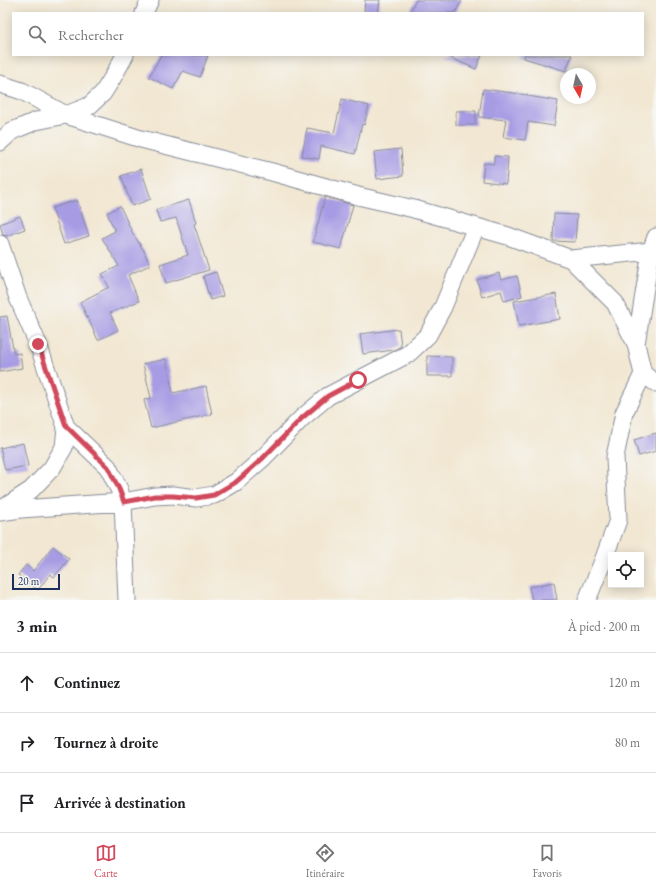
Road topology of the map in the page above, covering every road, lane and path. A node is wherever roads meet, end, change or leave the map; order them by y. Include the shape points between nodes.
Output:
1 (150, 0) edge
2 (144, 12) edge
3 (124, 56) edge
4 (0, 84) edge
5 (66, 115) junction
6 (0, 142) edge
7 (476, 227) junction
8 (0, 244) edge
9 (654, 244) edge
10 (571, 259) junction
11 (636, 344) junction
12 (649, 379) edge
13 (66, 426) junction
14 (124, 502) junction
15 (0, 511) edge
16 (127, 600) edge
17 (587, 600) edge

1 - 2 street
3 - 5 street via 103,93 89,106
4 - 5 street via 22,91
5 - 6 street via 12,131
5 - 7 street via 141,139
7 - 10 street
7 - 14 street via 443,307 428,335 408,354 328,396 302,418 257,464 236,482 214,495 196,498 155,496
8 - 13 street
9 - 10 street
9 - 11 street
10 - 11 street via 615,303
11 - 12 street
12 - 17 street via 624,413 614,457 618,520
13 - 14 street via 108,467
13 - 15 street via 64,447 52,468 31,490
14 - 15 street
14 - 16 street

